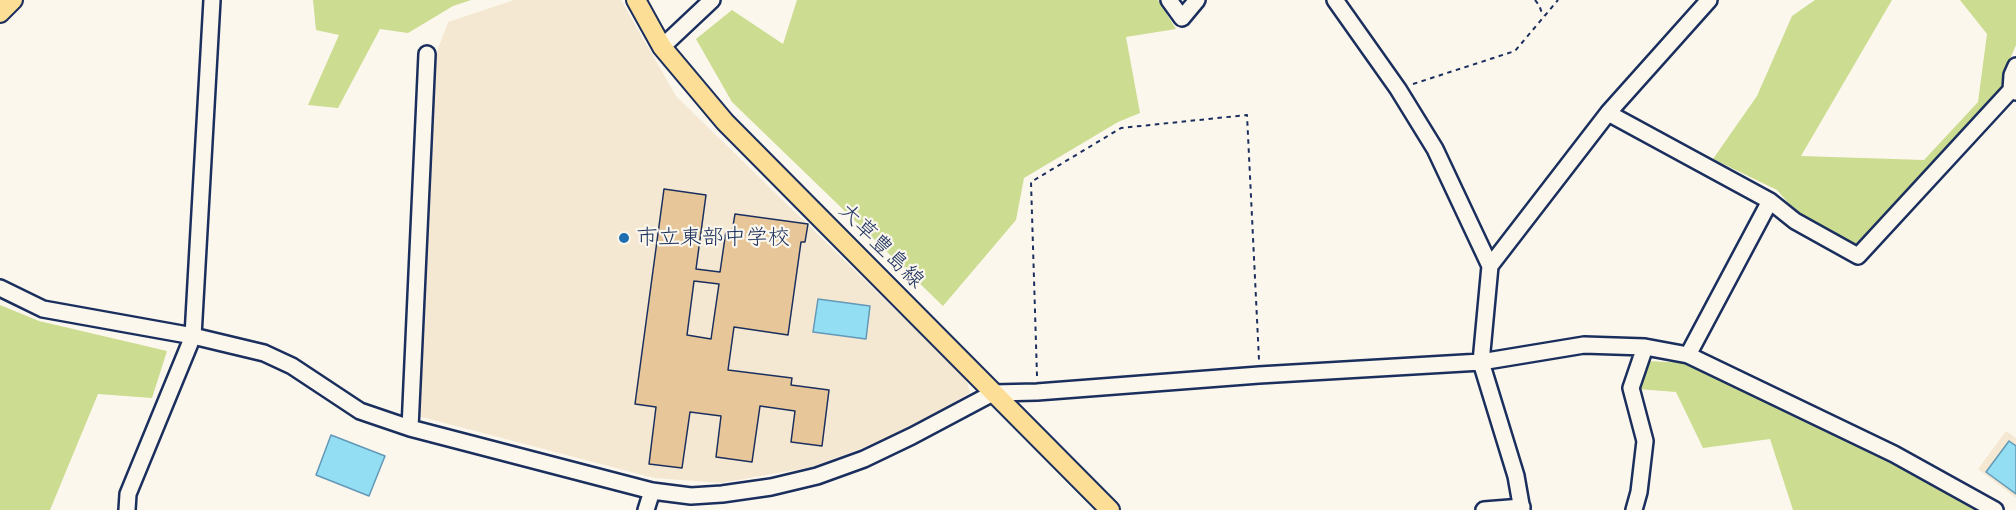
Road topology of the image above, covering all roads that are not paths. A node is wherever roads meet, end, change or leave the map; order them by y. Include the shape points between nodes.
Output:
1 (13, 0) edge
2 (212, 0) edge
3 (636, 0) edge
4 (712, 0) edge
5 (1169, 0) edge
6 (1197, 0) edge
7 (1335, 0) edge
8 (1709, 0) edge
9 (0, 12) edge
10 (662, 47) junction
11 (428, 54) dead end
12 (2016, 66) edge
13 (2014, 91) edge
14 (1608, 113) junction
15 (1770, 201) junction
16 (1490, 266) junction
17 (0, 288) edge
18 (193, 336) junction
19 (1645, 347) junction
20 (1688, 355) junction
21 (1481, 362) junction
22 (993, 393) junction
23 (410, 428) junction
24 (652, 491) junction
25 (1522, 508) edge
26 (127, 510) edge
27 (646, 510) edge
28 (1110, 510) edge
29 (1484, 510) edge
30 (1634, 510) edge
31 (1995, 510) edge

1 - 9 main road
2 - 18 street
3 - 10 main road, 大草豊島線
4 - 10 street
5 - 6 street via 1182,18
7 - 16 street via 1435,149
8 - 14 street
10 - 22 main road, 大草豊島線 via 724,122
11 - 23 street
12 - 13 street via 2012,75
13 - 15 street via 1858,256 1795,221
14 - 15 street
14 - 16 street
15 - 20 street
16 - 21 street
17 - 18 street via 44,309
18 - 23 street via 264,353 292,366 360,411
18 - 26 street via 128,494
19 - 20 street
19 - 21 street via 1584,345
19 - 30 street via 1631,388 1646,441
20 - 31 street via 1894,454
21 - 22 street
21 - 25 street
22 - 24 street via 864,459 817,476 722,494 691,496
22 - 28 main road, 大草豊島線
23 - 24 street
24 - 27 street
25 - 29 street

